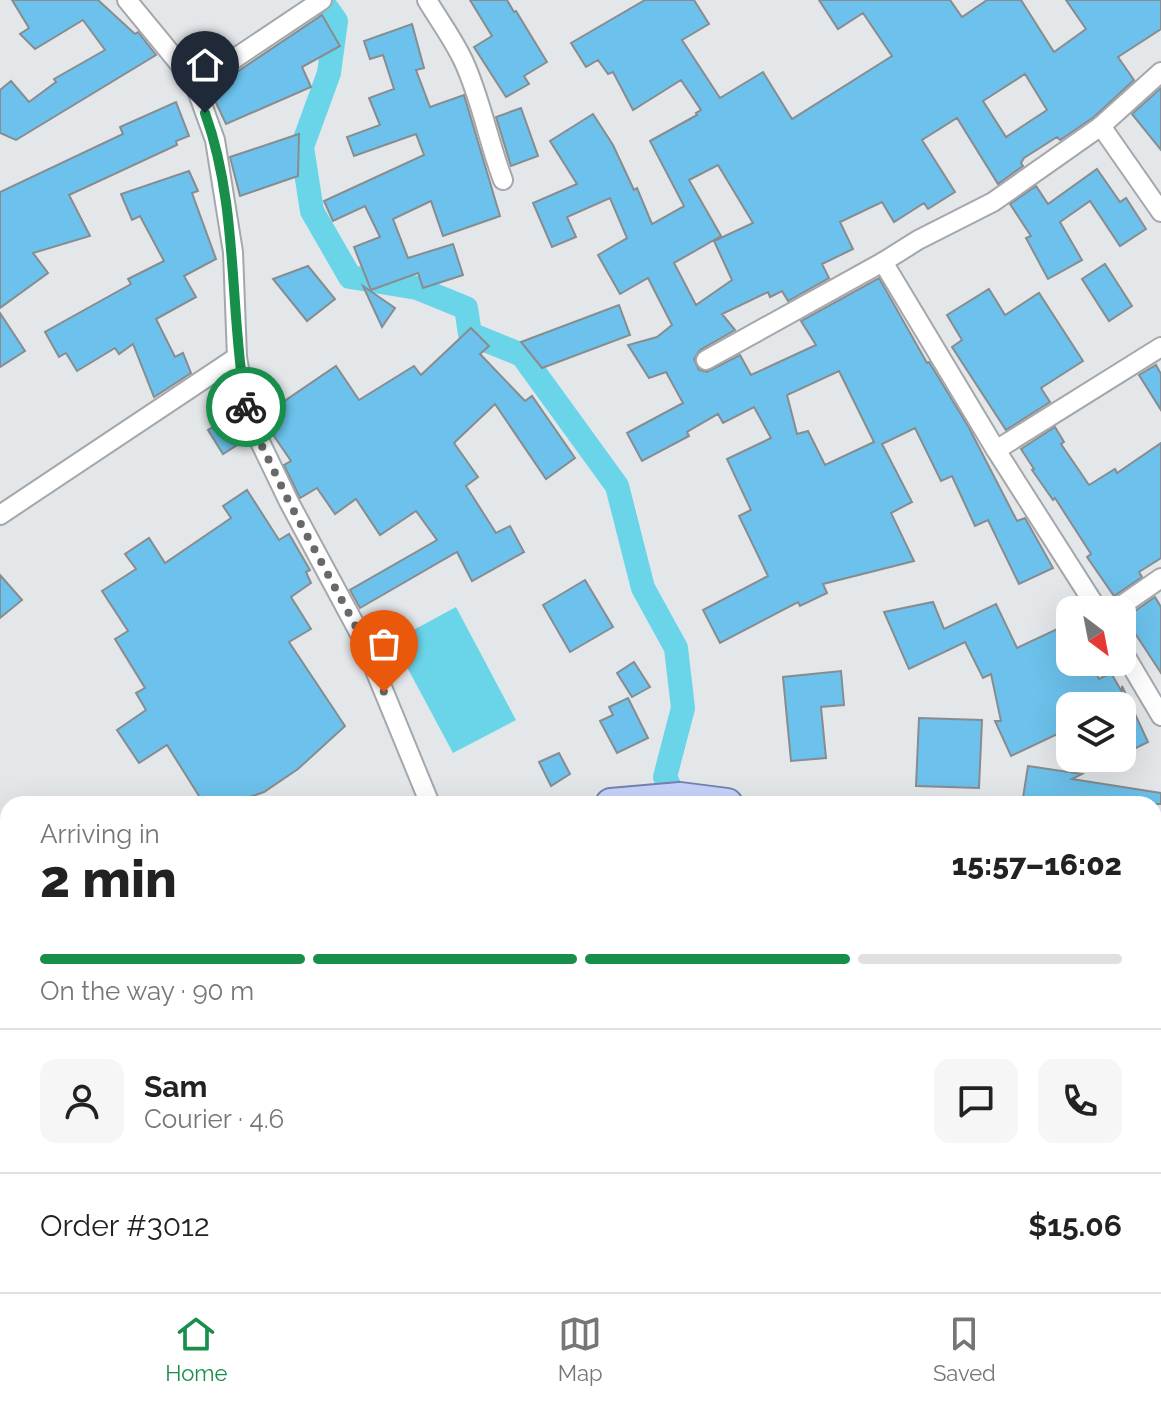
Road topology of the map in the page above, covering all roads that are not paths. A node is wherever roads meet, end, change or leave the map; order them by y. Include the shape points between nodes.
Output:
1 (127, 0) edge
2 (322, 0) edge
3 (427, 0) edge
4 (1161, 72) edge
5 (195, 85) junction
6 (1101, 126) junction
7 (503, 180) dead end
8 (1161, 212) edge
9 (883, 262) junction
10 (1161, 347) edge
11 (237, 357) junction
12 (706, 360) dead end
13 (996, 450) junction
14 (0, 515) edge
15 (1161, 578) edge
16 (1089, 596) edge
17 (1135, 596) edge
18 (1136, 674) edge
19 (1161, 716) edge
20 (427, 796) edge

1 - 5 street
2 - 5 street
3 - 7 street via 462,58
4 - 6 street
5 - 11 street via 215,140 233,252
6 - 8 street
6 - 9 street via 993,202
9 - 12 street
9 - 13 street
10 - 13 street
11 - 14 street
11 - 20 street via 247,415 361,636
13 - 16 street
15 - 17 street
18 - 19 street

